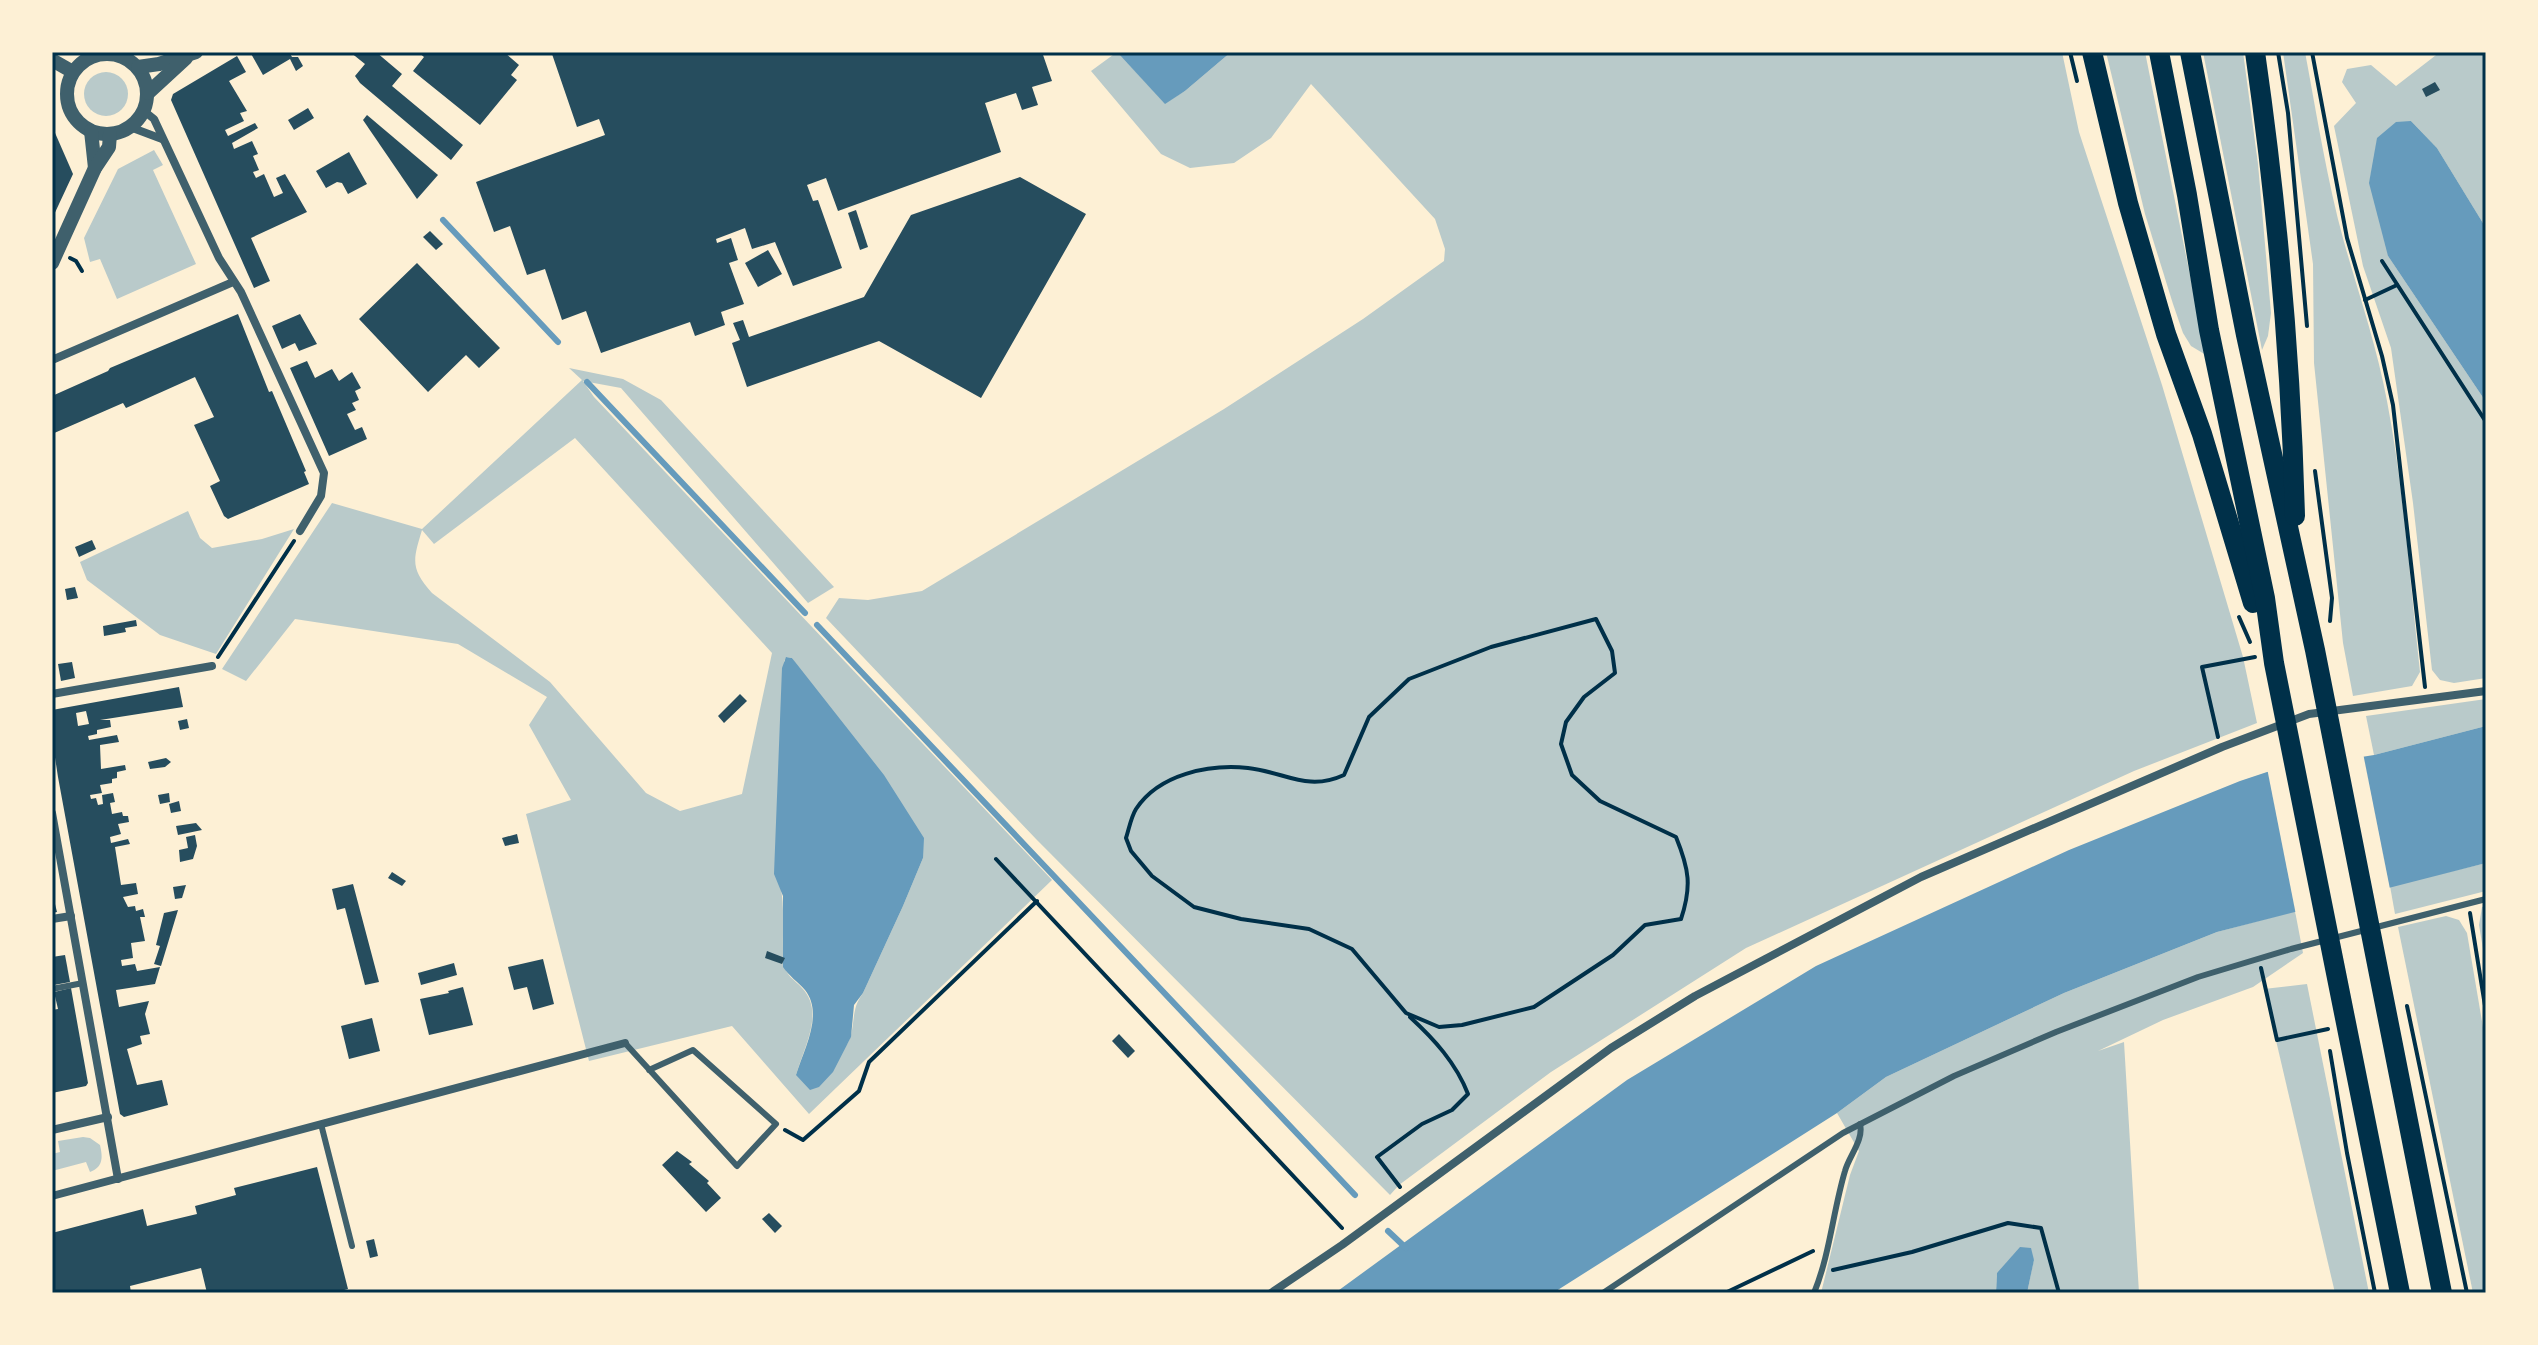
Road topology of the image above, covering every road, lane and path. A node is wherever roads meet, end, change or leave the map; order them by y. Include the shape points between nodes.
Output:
1 (2092, 52) edge
2 (2159, 52) edge
3 (2190, 52) edge
4 (2255, 52) edge
5 (2312, 52) edge
6 (98, 53) edge
7 (192, 54) edge
8 (52, 60) edge
9 (138, 67) junction
10 (73, 72) junction
11 (148, 93) junction
12 (144, 111) junction
13 (130, 127) junction
14 (91, 131) junction
15 (110, 134) junction
16 (162, 139) junction
17 (95, 168) junction
18 (2382, 261) dead end
19 (52, 263) edge
20 (233, 282) junction
21 (2397, 285) junction
22 (2365, 300) junction
23 (52, 360) edge
24 (2486, 422) edge
25 (300, 531) joint
26 (2296, 564) junction
27 (2269, 639) junction
28 (2264, 660) junction
29 (212, 666) joint
30 (2486, 691) edge
31 (52, 694) edge
32 (2427, 698) junction
33 (2222, 747) junction
34 (52, 813) edge
35 (996, 859) dead end
36 (2486, 899) edge
37 (1037, 901) junction
38 (2468, 902) junction
39 (71, 916) junction
40 (52, 919) edge
41 (2259, 959) junction
42 (83, 983) junction
43 (52, 989) edge
44 (2394, 1001) junction
45 (2486, 1012) edge
46 (1406, 1013) junction
47 (625, 1043) joint
48 (649, 1070) junction
49 (108, 1117) junction
50 (321, 1124) junction
51 (776, 1124) junction
52 (1860, 1124) junction
53 (52, 1130) edge
54 (118, 1179) junction
55 (1408, 1195) junction
56 (52, 1196) edge
57 (1355, 1235) junction
58 (1828, 1244) junction
59 (352, 1246) dead end
60 (1830, 1271) dead end
61 (1271, 1293) edge
62 (1603, 1293) edge
63 (1725, 1293) edge
64 (1814, 1293) edge
65 (2059, 1293) edge
66 (2375, 1293) edge
67 (2400, 1293) edge
68 (2442, 1293) edge
69 (2467, 1293) edge

1 - 27 highway via 2166,334
2 - 27 highway
3 - 26 highway
4 - 26 highway via 2282,288
5 - 22 path via 2347,238
6 - 9 street via 120,55
6 - 10 street
7 - 9 street
7 - 11 street
8 - 10 street
9 - 11 street
10 - 14 street via 68,106
11 - 12 street
12 - 13 street
12 - 16 street via 154,119
13 - 15 street
13 - 16 street
14 - 15 street
14 - 17 street
15 - 17 street via 109,147
16 - 20 street
17 - 19 street
18 - 21 path
20 - 23 street
20 - 25 street via 324,473 321,496
21 - 22 path
21 - 24 path
22 - 32 path via 2393,405
25 - 29 path via 304,527
26 - 44 highway
27 - 28 highway
28 - 33 path via 2202,667
28 - 67 highway
29 - 31 street
30 - 32 street
32 - 33 street via 2309,714
33 - 55 street via 1921,877 1695,996 1611,1048
34 - 39 street
35 - 37 path
36 - 38 lane
37 - 51 path via 869,1062 859,1091 803,1140
37 - 57 path
38 - 41 lane
38 - 45 path
39 - 40 street
39 - 42 street
41 - 52 lane via 2056,1032
41 - 66 path via 2277,1040 2328,1029
42 - 43 lane
42 - 49 street
44 - 68 highway
44 - 69 path via 2411,1017
46 - 46 path via 1352,949 1309,929 1194,907 1152,876 1126,838 1135,809 1163,782 1211,768 1248,768 1328,782 1344,775 1369,717 1409,679 1491,647 1596,619 1612,651 1615,673 1584,697 1566,722 1561,744 1572,775 1600,801 1676,837 1687,865 1689,896 1681,919 1645,925 1613,955 1534,1007 1439,1027
46 - 55 path via 1447,1057 1468,1094 1452,1110 1422,1124 1377,1157
47 - 48 lane
47 - 50 street
48 - 51 lane via 693,1050
48 - 51 lane via 737,1166
49 - 53 street
49 - 54 street
50 - 54 street
50 - 59 lane
52 - 58 lane
52 - 62 lane
54 - 56 street
55 - 57 street
57 - 61 street
58 - 63 path
58 - 64 lane
60 - 65 path via 2008,1223 2041,1228

